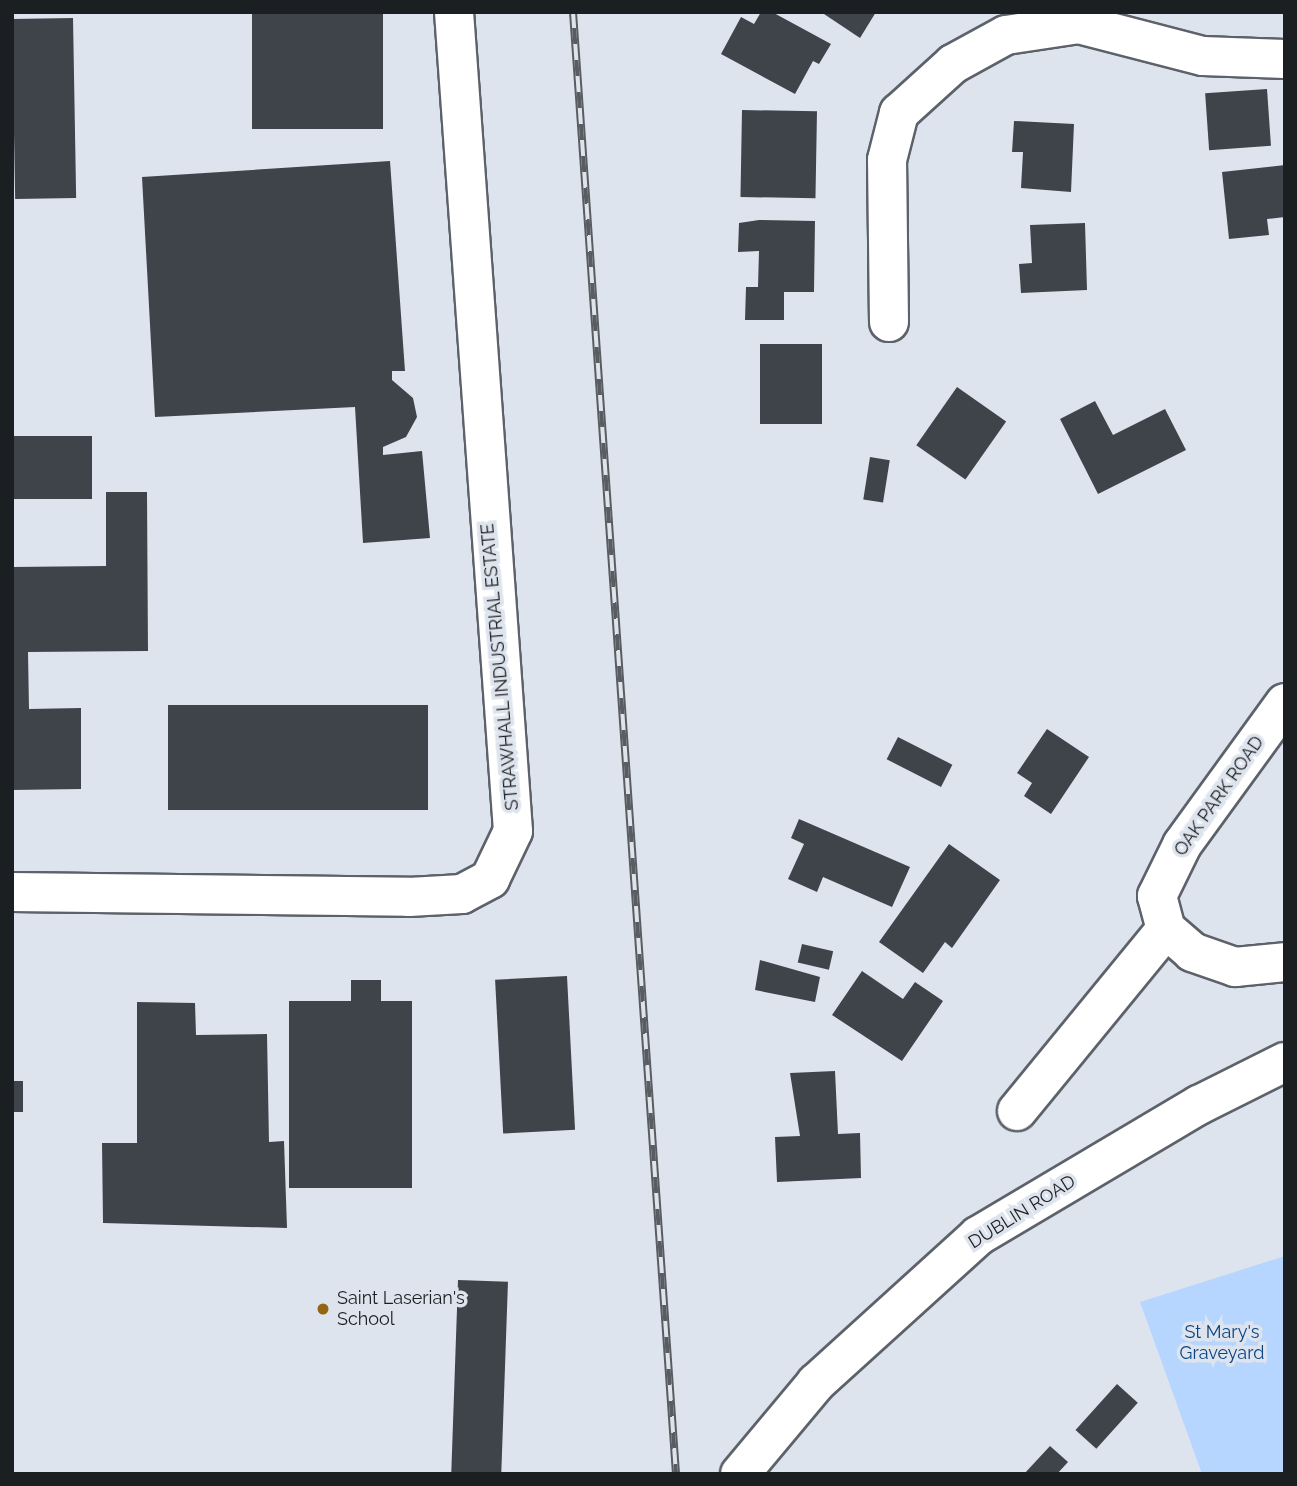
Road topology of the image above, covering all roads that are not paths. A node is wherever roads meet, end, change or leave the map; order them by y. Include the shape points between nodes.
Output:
1 (453, 12) edge
2 (1285, 60) edge
3 (889, 322) dead end
4 (1285, 702) edge
5 (12, 892) edge
6 (1166, 929) junction
7 (1285, 962) edge
8 (1285, 1062) edge
9 (1017, 1111) dead end
10 (740, 1474) edge

1 - 5 street, STRAWHALL INDUSTRIAL ESTATE via 513,831 490,879 462,894 409,897
2 - 3 street via 1203,56 1079,24 1006,34 953,64 899,113 887,160
4 - 6 street, OAK PARK ROAD via 1182,845 1157,896
6 - 7 street via 1192,952 1236,967
6 - 9 street
8 - 10 street, DUBLIN ROAD via 1199,1105 978,1236 816,1383

